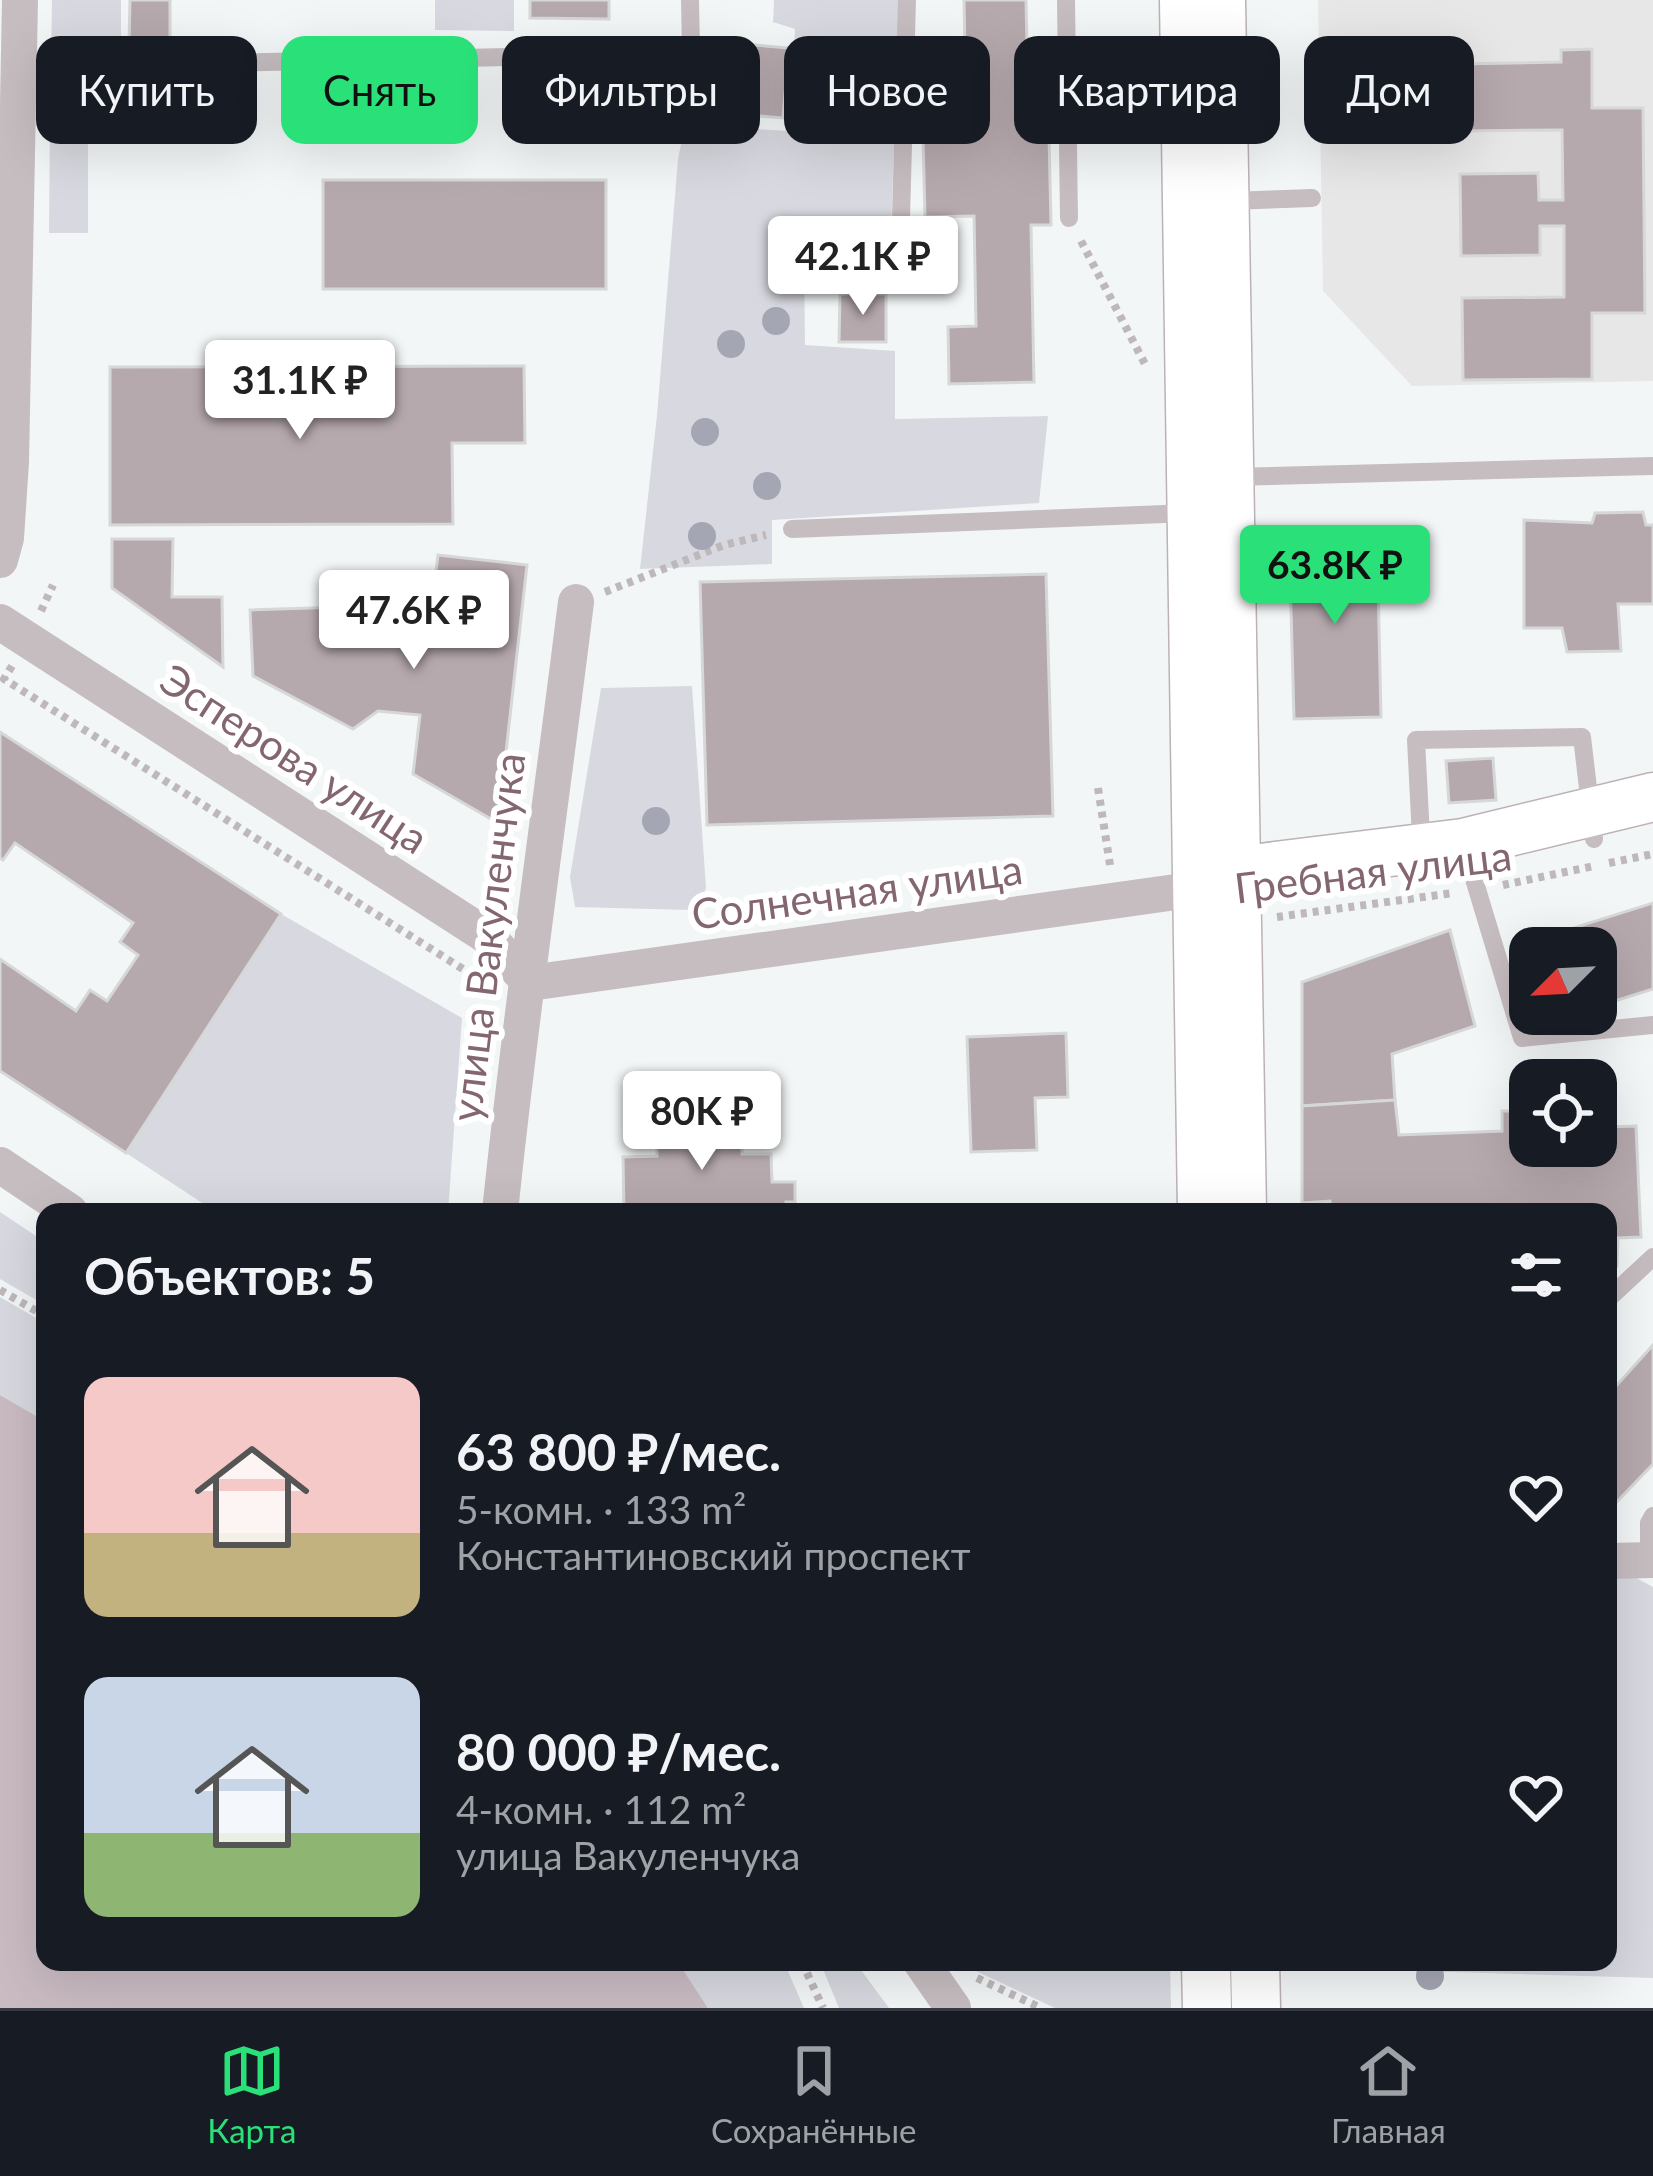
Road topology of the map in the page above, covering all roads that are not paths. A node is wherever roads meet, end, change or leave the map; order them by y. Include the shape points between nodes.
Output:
1 (20, 0) edge
2 (690, 0) edge
3 (908, 0) edge
4 (1066, 0) edge
5 (1184, 0) edge
6 (1221, 0) edge
7 (691, 36) edge
8 (502, 57) edge
9 (19, 67) junction
10 (1312, 198) dead end
11 (1224, 201) junction
12 (901, 218) dead end
13 (1069, 218) road end
14 (6, 462) edge
15 (1653, 466) edge
16 (1210, 495) junction
17 (792, 529) road end
18 (0, 560) edge
19 (576, 602) road end
20 (0, 622) edge
21 (1653, 797) edge
22 (1591, 826) junction
23 (1653, 826) edge
24 (1458, 859) junction
25 (1234, 893) junction
26 (530, 983) junction
27 (1653, 1025) edge
28 (0, 1165) edge
29 (57, 1203) edge
30 (501, 1203) edge
31 (1203, 1203) edge
32 (1242, 1203) edge
33 (1653, 1257) edge
34 (1617, 1291) edge
35 (1653, 1516) edge
36 (1651, 1560) edge
37 (1617, 1561) edge
38 (940, 1971) edge
39 (1206, 1971) edge
40 (1255, 1971) edge
41 (953, 2008) edge
42 (1207, 2008) edge
43 (1256, 2008) edge

1 - 9 street
2 - 7 lane
3 - 12 lane
4 - 13 lane
5 - 16 street
6 - 11 street
8 - 9 lane
9 - 14 street
10 - 11 lane
11 - 16 street
14 - 18 street
15 - 16 lane
16 - 17 lane
16 - 25 street
19 - 26 street, улица Вакуленчука
20 - 26 street, Эсперова улица via 487,936
21 - 22 street, Гребная улица
22 - 23 street, Гребная улица
22 - 24 street, Гребная улица
22 - 24 lane via 1582,737 1416,740
24 - 25 street, Гребная улица
24 - 27 lane via 1522,1038
25 - 26 street, Солнечная улица
25 - 31 street
25 - 32 street
26 - 30 street, улица Вакуленчука
28 - 29 street
33 - 34 lane
35 - 36 lane
36 - 37 street
38 - 41 street
39 - 42 street
40 - 43 street

